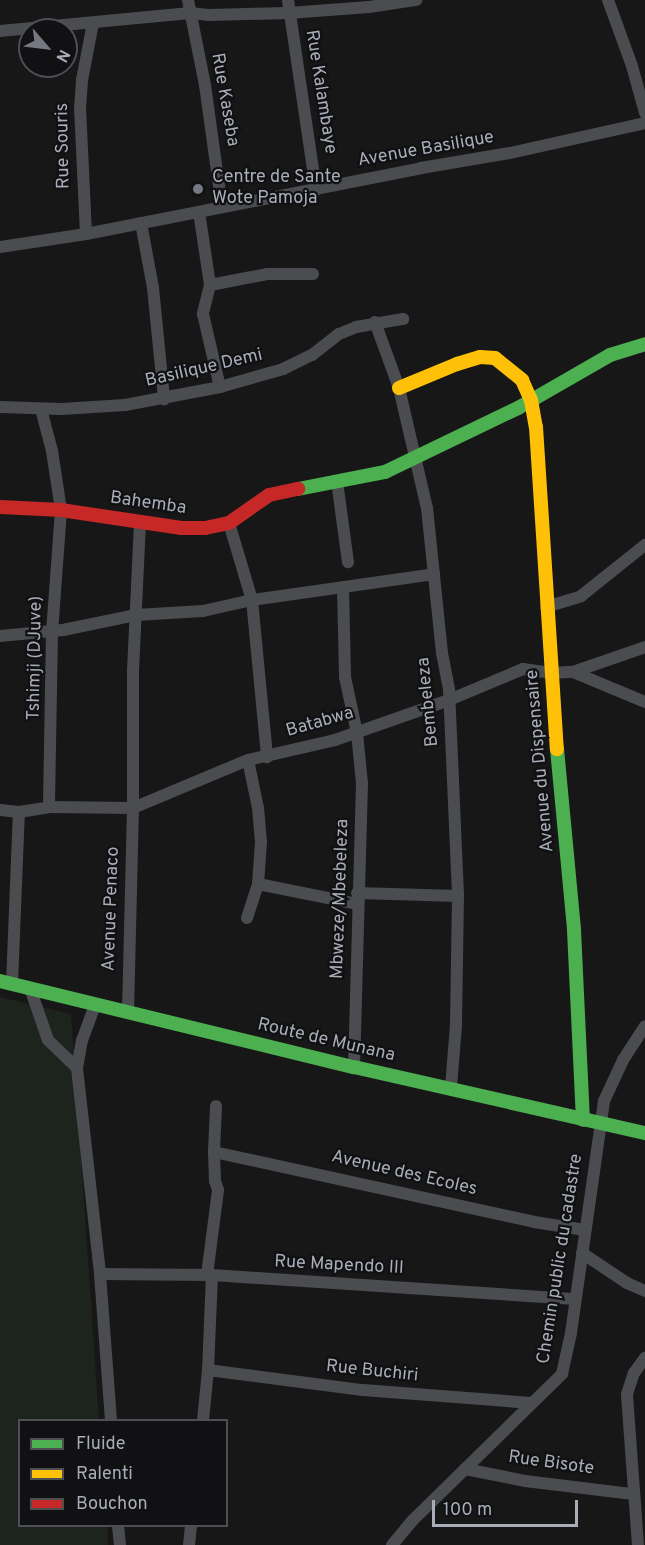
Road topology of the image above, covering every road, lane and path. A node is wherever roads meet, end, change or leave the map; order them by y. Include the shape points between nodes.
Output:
1 (188, 0) edge
2 (416, 0) edge
3 (608, 0) edge
4 (288, 6) edge
5 (190, 13) junction
6 (93, 23) junction
7 (0, 31) edge
8 (645, 112) edge
9 (645, 123) edge
10 (316, 190) junction
11 (222, 207) junction
12 (199, 212) junction
13 (141, 223) junction
14 (86, 234) junction
15 (0, 247) edge
16 (313, 274) dead end
17 (210, 285) junction
18 (403, 318) dead end
19 (375, 322) junction
20 (645, 344) edge
21 (219, 387) junction
22 (399, 388) junction
23 (164, 399) junction
24 (531, 400) junction
25 (0, 407) edge
26 (41, 409) junction
27 (414, 457) junction
28 (337, 481) junction
29 (0, 507) edge
30 (61, 510) junction
31 (140, 521) junction
32 (230, 523) junction
33 (645, 545) edge
34 (348, 562) dead end
35 (434, 574) junction
36 (343, 587) junction
37 (252, 600) junction
38 (546, 607) junction
39 (136, 615) junction
40 (52, 632) junction
41 (0, 636) edge
42 (645, 647) edge
43 (573, 672) junction
44 (552, 673) junction
45 (449, 700) junction
46 (645, 702) edge
47 (357, 733) junction
48 (267, 757) junction
49 (248, 760) junction
50 (49, 807) junction
51 (133, 808) junction
52 (0, 810) edge
53 (19, 812) junction
54 (258, 884) junction
55 (458, 896) junction
56 (357, 899) junction
57 (247, 918) dead end
58 (6, 983) edge
59 (30, 988) junction
60 (95, 1005) junction
61 (128, 1012) junction
62 (644, 1028) edge
63 (354, 1067) junction
64 (77, 1068) junction
65 (451, 1087) junction
66 (216, 1106) dead end
67 (583, 1119) junction
68 (600, 1124) junction
69 (645, 1133) edge
70 (214, 1152) junction
71 (585, 1230) junction
72 (582, 1253) junction
73 (100, 1274) junction
74 (210, 1275) junction
75 (645, 1291) edge
76 (575, 1299) junction
77 (645, 1358) edge
78 (208, 1371) junction
79 (532, 1403) junction
80 (111, 1419) edge
81 (203, 1419) edge
82 (465, 1469) junction
83 (633, 1494) junction
84 (118, 1527) edge
85 (191, 1527) edge
86 (120, 1545) edge
87 (189, 1545) edge
88 (392, 1545) edge
89 (638, 1545) edge

1 - 5 street, Rue Kaseba
2 - 4 street via 369,7
3 - 8 street
4 - 5 street via 208,15
4 - 10 street, Rue Kalambaye
5 - 6 street
5 - 11 street, Rue Kaseba via 205,85
6 - 7 street
6 - 14 street, Rue Souris via 80,109
9 - 10 street, Avenue Basilique
10 - 11 street, Avenue Basilique
11 - 12 street, Avenue Basilique
12 - 13 street, Avenue Basilique
12 - 17 street
13 - 14 street, Avenue Basilique
13 - 23 street via 153,288
14 - 15 street, Avenue Basilique
16 - 17 street via 267,274
17 - 21 street via 203,314
18 - 19 street, Basilique Demi
19 - 21 street, Basilique Demi via 339,334 312,355 283,369
19 - 22 street, Bembeleza
20 - 24 street via 610,355
21 - 23 street, Basilique Demi
22 - 24 street via 457,364 480,357 495,358 522,380
22 - 27 street, Bembeleza
23 - 26 street, Basilique Demi
24 - 27 street
24 - 38 street, Avenue du Dispensaire
25 - 26 street, Basilique Demi
26 - 30 street, Tshimji (DJuve)
27 - 28 street via 385,472
27 - 35 street, Bembeleza via 427,508
28 - 32 street via 269,495
28 - 34 street
29 - 30 street, Bahemba
30 - 31 street, Bahemba
30 - 40 street, Tshimji (DJuve)
31 - 32 street, Bahemba via 182,528
31 - 39 street, Avenue Penaco
32 - 37 street
33 - 38 street via 581,596
35 - 36 street
35 - 45 street, Bembeleza
36 - 37 street
36 - 47 street, Mbweze/Mbebeleza via 345,676
37 - 39 street via 203,611
37 - 48 street
38 - 44 street, Avenue du Dispensaire
39 - 40 street
39 - 51 street, Avenue Penaco
40 - 41 street
40 - 50 street, Tshimji (DJuve)
42 - 43 street, Batabwa
43 - 44 street, Batabwa
43 - 46 street
44 - 45 street, Batabwa via 524,669
44 - 67 street, Avenue du Dispensaire via 574,930
45 - 47 street, Batabwa
45 - 55 street, Bembeleza
47 - 48 street, Batabwa
47 - 56 street, Mbweze/Mbebeleza via 362,783
48 - 49 street, Batabwa
49 - 51 street, Batabwa
49 - 54 street via 261,842
50 - 51 street, Batabwa
50 - 53 street, Batabwa
51 - 61 street, Avenue Penaco
52 - 53 street, Batabwa
53 - 58 street
54 - 56 street
54 - 57 street
55 - 56 street
55 - 65 street, Bembeleza
56 - 63 street, Mbweze/Mbebeleza
58 - 59 street, Route de Munana
59 - 60 street, Route de Munana
59 - 64 street via 48,1040
60 - 61 street, Route de Munana
60 - 64 street
61 - 63 street, Route de Munana
62 - 68 street, Chemin public du cadastre via 615,1075
63 - 65 street, Route de Munana
64 - 73 street
65 - 67 street, Route de Munana
66 - 70 street
67 - 68 street, Route de Munana
68 - 69 street, Route de Munana
68 - 71 street, Chemin public du cadastre
70 - 71 street, Avenue des Ecoles
70 - 74 street via 218,1190
71 - 72 street, Chemin public du cadastre
72 - 75 street
72 - 76 street, Chemin public du cadastre
73 - 74 street, Rue Mapendo III
73 - 80 street
74 - 76 street, Rue Mapendo III
74 - 78 street
76 - 79 street, Chemin public du cadastre via 562,1374
77 - 83 street via 634,1372 627,1395
78 - 79 street, Rue Buchiri via 363,1390
78 - 81 street
79 - 82 street, Chemin public du cadastre
82 - 83 street, Rue Bisote
82 - 88 street, Chemin public du cadastre
83 - 89 street
84 - 86 street
85 - 87 street

